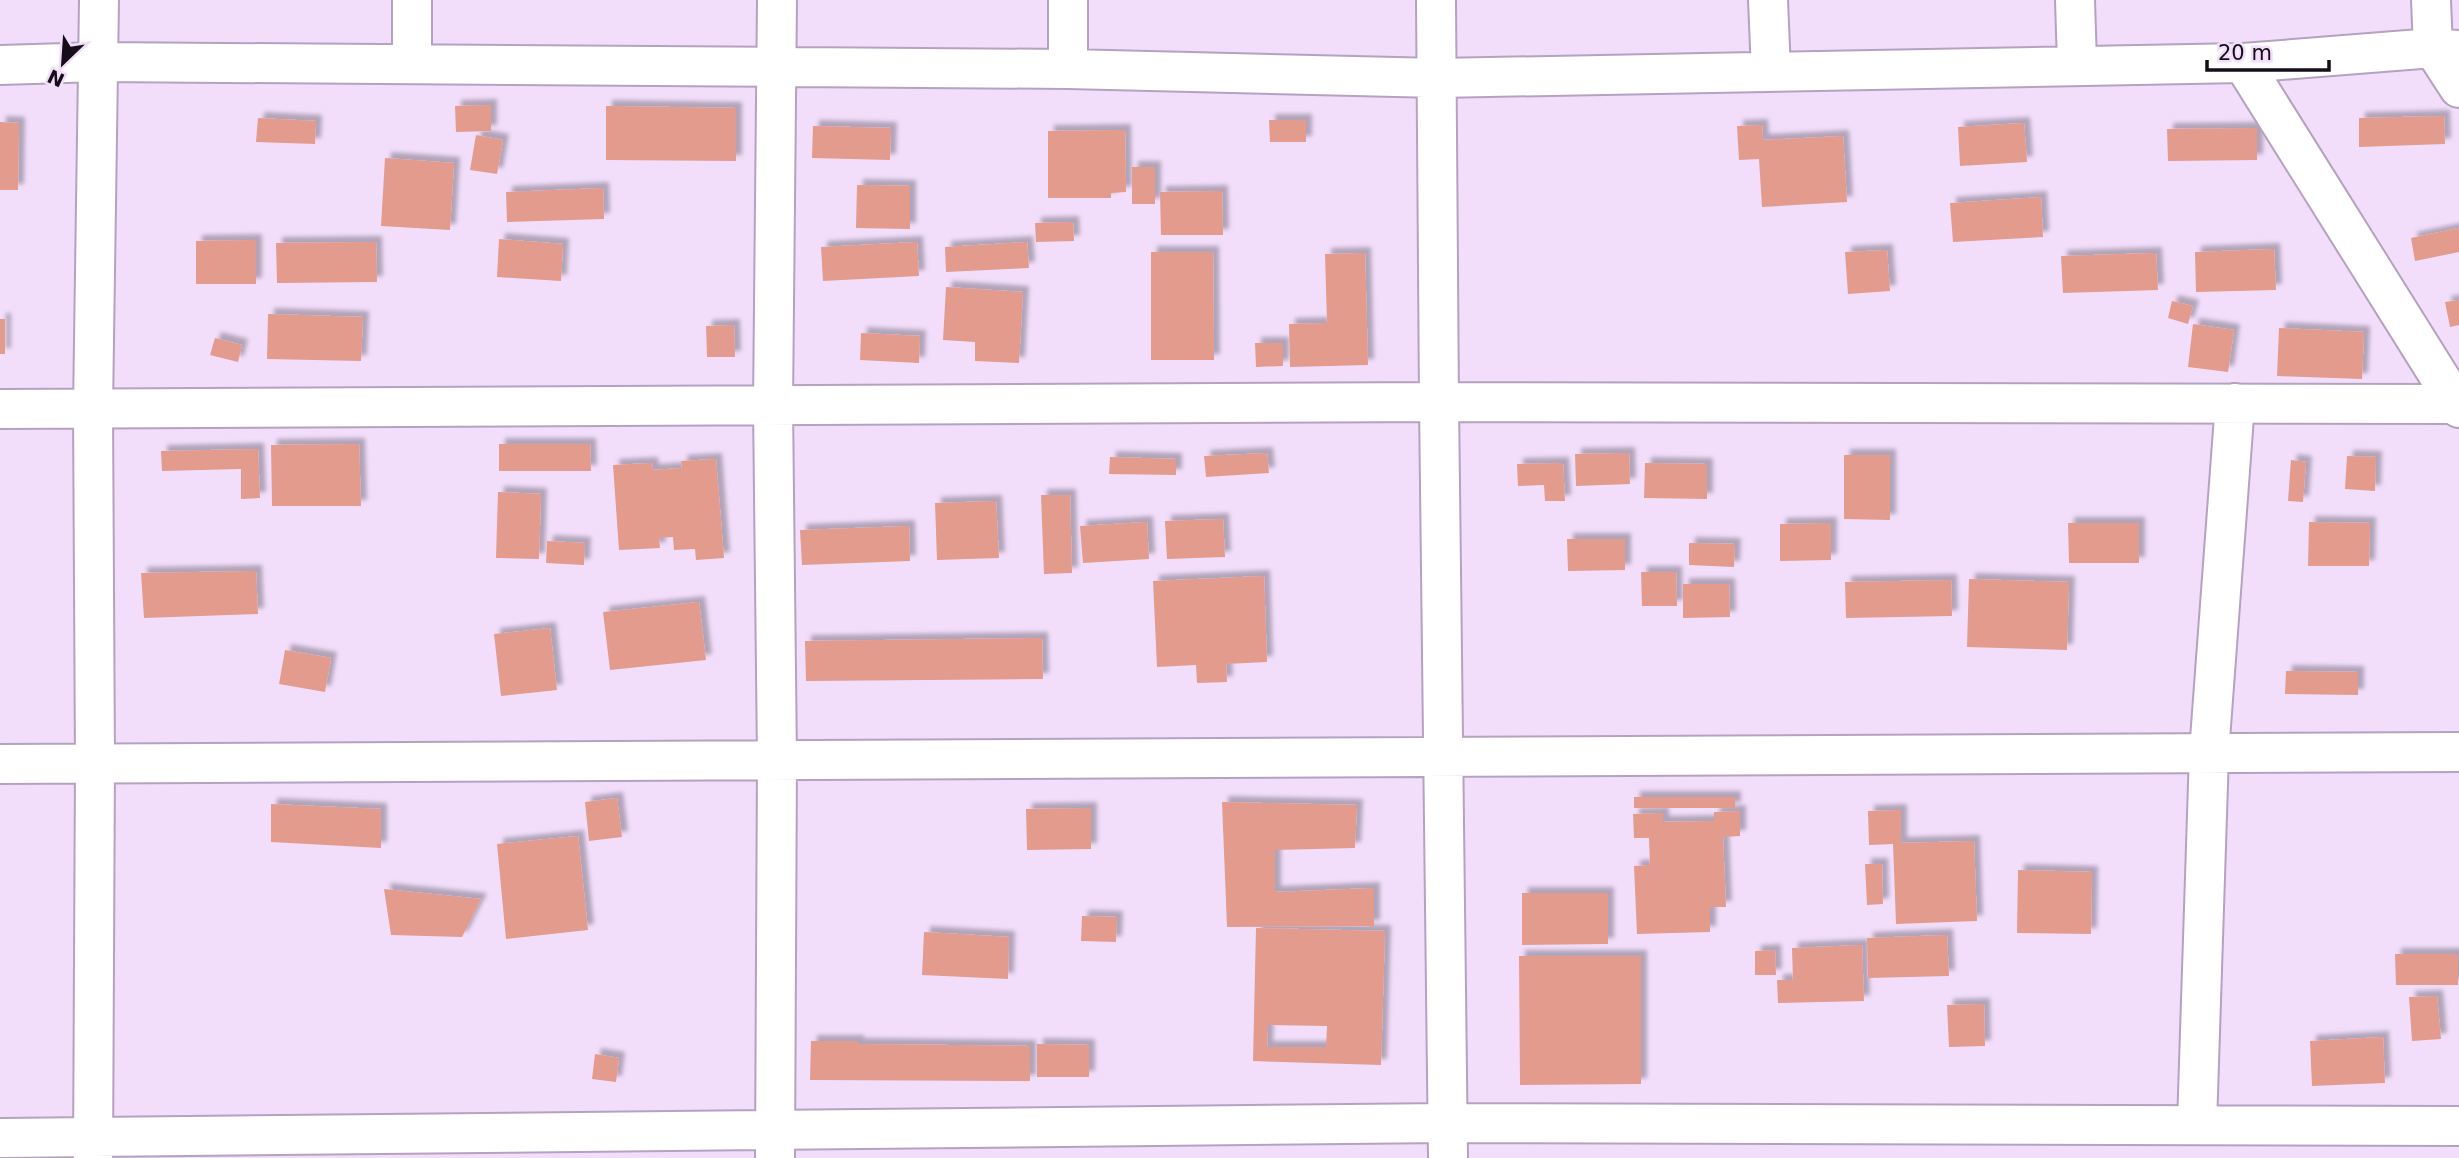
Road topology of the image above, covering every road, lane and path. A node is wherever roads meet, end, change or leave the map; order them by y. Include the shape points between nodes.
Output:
1 (99, 0) edge
2 (412, 0) edge
3 (777, 0) edge
4 (1068, 0) edge
5 (1437, 0) edge
6 (1768, 0) edge
7 (2075, 0) edge
8 (2431, 0) edge
9 (2446, 49) edge
10 (99, 62) junction
11 (2243, 63) junction
12 (412, 64) junction
13 (2077, 64) junction
14 (0, 65) edge
15 (777, 67) junction
16 (1068, 69) junction
17 (1771, 71) junction
18 (1438, 78) junction
19 (2459, 88) edge
20 (1439, 402) junction
21 (2235, 403) junction
22 (773, 405) junction
23 (2458, 405) edge
24 (0, 409) edge
25 (93, 409) junction
26 (2459, 752) edge
27 (2209, 753) junction
28 (1445, 757) junction
29 (777, 760) junction
30 (0, 764) edge
31 (95, 764) junction
32 (2197, 1125) junction
33 (2459, 1126) edge
34 (0, 1138) edge
35 (1448, 1140) edge
36 (775, 1144) edge
37 (431, 1146) edge
38 (93, 1148) edge

1 - 10 street
2 - 12 street
3 - 15 street
4 - 16 street
5 - 18 street
6 - 17 street
7 - 13 street
8 - 9 street
9 - 11 street
9 - 19 street
10 - 12 street
10 - 14 street
10 - 25 street
11 - 13 street
11 - 23 street
12 - 15 street
13 - 17 street
15 - 16 street
15 - 22 street
16 - 18 street
17 - 18 street
18 - 20 street
20 - 21 street
20 - 22 street
20 - 28 street
21 - 23 street
21 - 27 street
22 - 25 street
22 - 29 street
24 - 25 street
25 - 31 street
26 - 27 street
27 - 28 street
27 - 32 street
28 - 29 street
28 - 35 street
29 - 31 street
29 - 36 street
30 - 31 street
31 - 38 street
32 - 33 street
32 - 35 street
34 - 38 street
35 - 36 street
36 - 37 street
37 - 38 street

